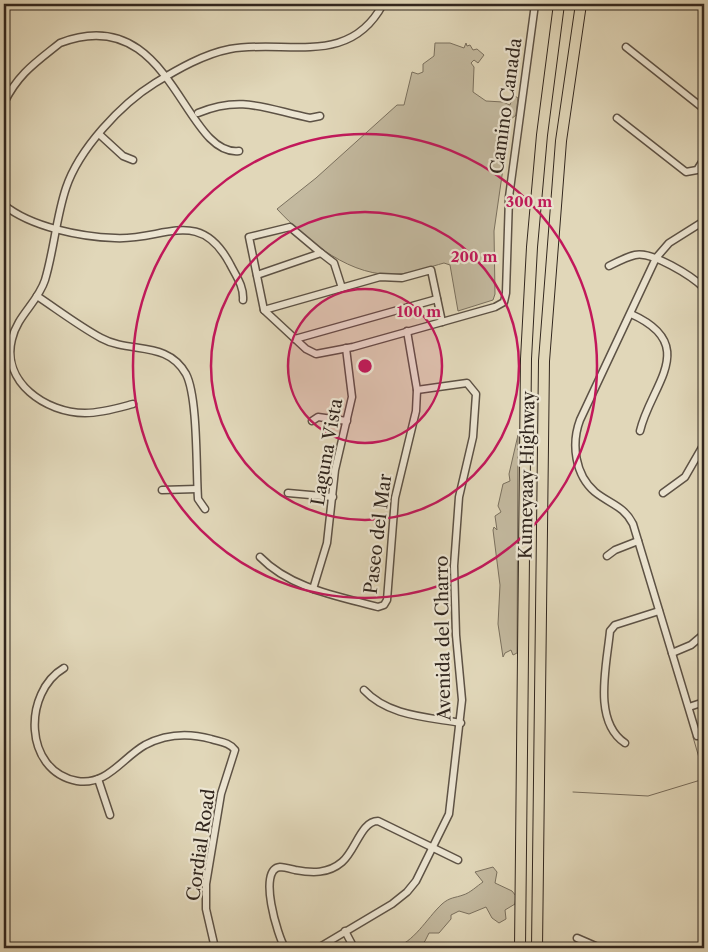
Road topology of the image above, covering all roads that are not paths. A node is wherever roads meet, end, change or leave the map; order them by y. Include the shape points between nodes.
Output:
1 (383, 4) edge
2 (535, 4) edge
3 (559, 4) edge
4 (580, 4) edge
5 (73, 32) dead end
6 (626, 46) dead end
7 (170, 66) dead end
8 (174, 72) junction
9 (179, 80) dead end
10 (184, 88) dead end
11 (4, 103) edge
12 (704, 109) edge
13 (198, 112) junction
14 (320, 116) dead end
15 (617, 118) dead end
16 (99, 134) junction
17 (239, 151) dead end
18 (704, 159) edge
19 (133, 160) dead end
20 (4, 205) edge
21 (704, 221) edge
22 (56, 228) junction
23 (321, 253) junction
24 (656, 258) junction
25 (609, 266) dead end
26 (257, 274) junction
27 (342, 288) junction
28 (704, 288) edge
29 (37, 296) junction
30 (437, 299) junction
31 (243, 300) dead end
32 (264, 310) junction
33 (631, 314) junction
34 (442, 322) junction
35 (407, 331) junction
36 (295, 339) junction
37 (346, 348) junction
38 (417, 390) junction
39 (133, 404) dead end
40 (312, 421) dead end
41 (347, 421) junction
42 (640, 431) dead end
43 (704, 444) edge
44 (701, 458) edge
45 (198, 489) junction
46 (162, 490) dead end
47 (288, 494) dead end
48 (663, 494) dead end
49 (333, 497) junction
50 (205, 509) dead end
51 (638, 541) junction
52 (607, 556) dead end
53 (260, 557) dead end
54 (313, 589) junction
55 (659, 611) junction
56 (704, 634) edge
57 (672, 653) junction
58 (64, 668) dead end
59 (364, 690) dead end
60 (704, 702) edge
61 (689, 707) junction
62 (460, 724) junction
63 (697, 736) dead end
64 (625, 743) dead end
65 (98, 779) junction
66 (110, 815) dead end
67 (434, 847) junction
68 (458, 860) dead end
69 (345, 932) junction
70 (577, 938) dead end
71 (215, 948) edge
72 (285, 948) edge
73 (318, 948) edge
74 (354, 948) edge
75 (520, 948) edge
76 (537, 948) edge
77 (600, 948) edge

1 - 8 street via 371,22 339,43 315,48 228,49 200,58
2 - 34 street, Camino Canada via 509,197 504,302
3 - 75 highway, Kumeyaay Highway via 541,144 526,359
4 - 76 highway, Kumeyaay Highway via 561,141 544,361
5 - 11 street via 19,76
6 - 12 street
7 - 8 street
8 - 9 street
8 - 16 street via 140,94
10 - 13 street
13 - 14 street via 222,104 246,102 310,118
13 - 17 street via 219,143 228,150
15 - 18 street via 686,172 692,173
16 - 19 street via 123,156
16 - 22 street via 82,156 66,188
20 - 22 street via 28,220
21 - 24 street via 669,243
22 - 29 street via 45,281
22 - 31 street via 113,238 177,230 201,234 223,253 242,287
23 - 26 street
23 - 26 street via 290,226 249,237
23 - 27 street via 334,263
24 - 25 street via 635,255
24 - 28 street
24 - 33 street
26 - 32 street
27 - 30 street via 380,277 402,278 431,270
27 - 32 street
29 - 39 street via 16,326 11,341 10,361 20,383 49,405 68,412 109,411
29 - 45 street via 101,338 158,350 174,360 186,374 192,394
30 - 34 street
30 - 36 street
32 - 36 street
33 - 42 street via 655,329 663,341 667,357 665,375
33 - 51 street via 580,420 576,444 579,468 584,478 595,492 624,511
34 - 35 street
35 - 37 street
35 - 38 street, Paseo del Mar
36 - 37 street via 316,354
37 - 41 street, Laguna Vista via 352,391
38 - 54 street, Paseo del Mar via 416,411 395,498 388,600 378,607
38 - 62 street, Avenida del Charro via 466,383 476,394 473,436 459,497 454,566 462,700
40 - 41 street via 318,417
41 - 49 street, Laguna Vista via 335,470
43 - 44 street
44 - 48 street via 685,477
45 - 46 street
45 - 50 street via 198,499
47 - 49 street
49 - 54 street, Laguna Vista via 327,543
51 - 52 street
51 - 55 street
53 - 54 street, Paseo del Mar via 288,579
55 - 57 street
55 - 64 street via 615,624 610,631 604,699 615,736
56 - 57 street via 691,645
57 - 61 street
58 - 65 street via 53,675 40,698 35,715 38,749 46,762 60,774 77,781
59 - 62 street via 375,702 387,708
60 - 61 street
61 - 63 street
62 - 67 street, Avenida del Charro via 449,814
65 - 66 street
65 - 71 street, Cordial Road via 112,772 145,745 175,736 200,736 232,746 234,755 221,794 206,891 209,929
67 - 68 street
67 - 69 street, Avenida del Charro via 407,892
67 - 72 street via 378,821 371,821 353,851 333,868 311,873 280,867 275,869 271,876 271,909 278,936
69 - 73 street, Avenida del Charro
69 - 74 street
70 - 77 street

